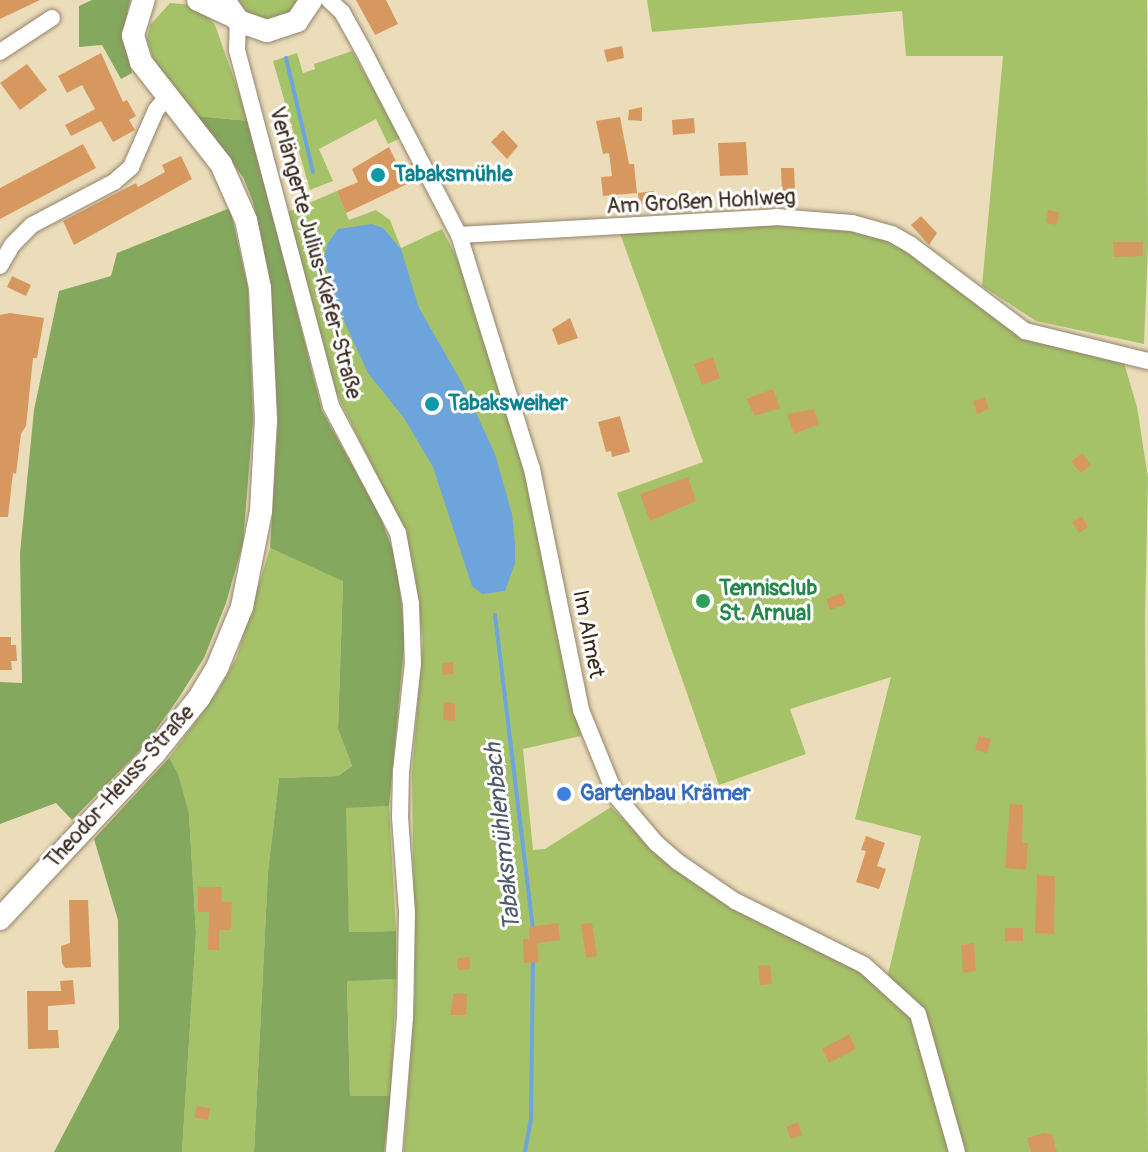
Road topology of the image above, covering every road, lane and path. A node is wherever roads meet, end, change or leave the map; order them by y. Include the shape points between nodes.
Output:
1 (144, 0) edge
2 (162, 0) edge
3 (198, 0) edge
4 (311, 0) edge
5 (329, 0) edge
6 (232, 12) edge
7 (52, 18) dead end
8 (0, 52) edge
9 (141, 62) junction
10 (166, 98) junction
11 (459, 235) junction
12 (0, 266) edge
13 (1148, 361) edge
14 (0, 919) edge
15 (394, 1152) edge
16 (957, 1152) edge

1 - 9 street, Theodor-Heuss-Straße via 133,35
2 - 9 street via 144,21
3 - 6 street
4 - 6 street via 297,21 278,30 257,30
5 - 11 street, Im Almet via 362,48
6 - 15 street, Verlängerte Julius-Kiefer-Straße via 237,50 331,406 398,533 411,604 413,663 400,817 407,913 405,1017
7 - 8 street
9 - 10 street, Theodor-Heuss-Straße
10 - 12 street via 131,167 114,182 32,225
10 - 14 street, Theodor-Heuss-Straße via 231,181 246,220 260,288 265,467 249,579 230,638 199,698 154,754
11 - 13 street, Am Großen Hohlweg via 776,217 852,223 911,245 1025,331
11 - 16 street, Im Almet via 532,469 581,710 616,796 678,862 735,901 864,965 918,1014

